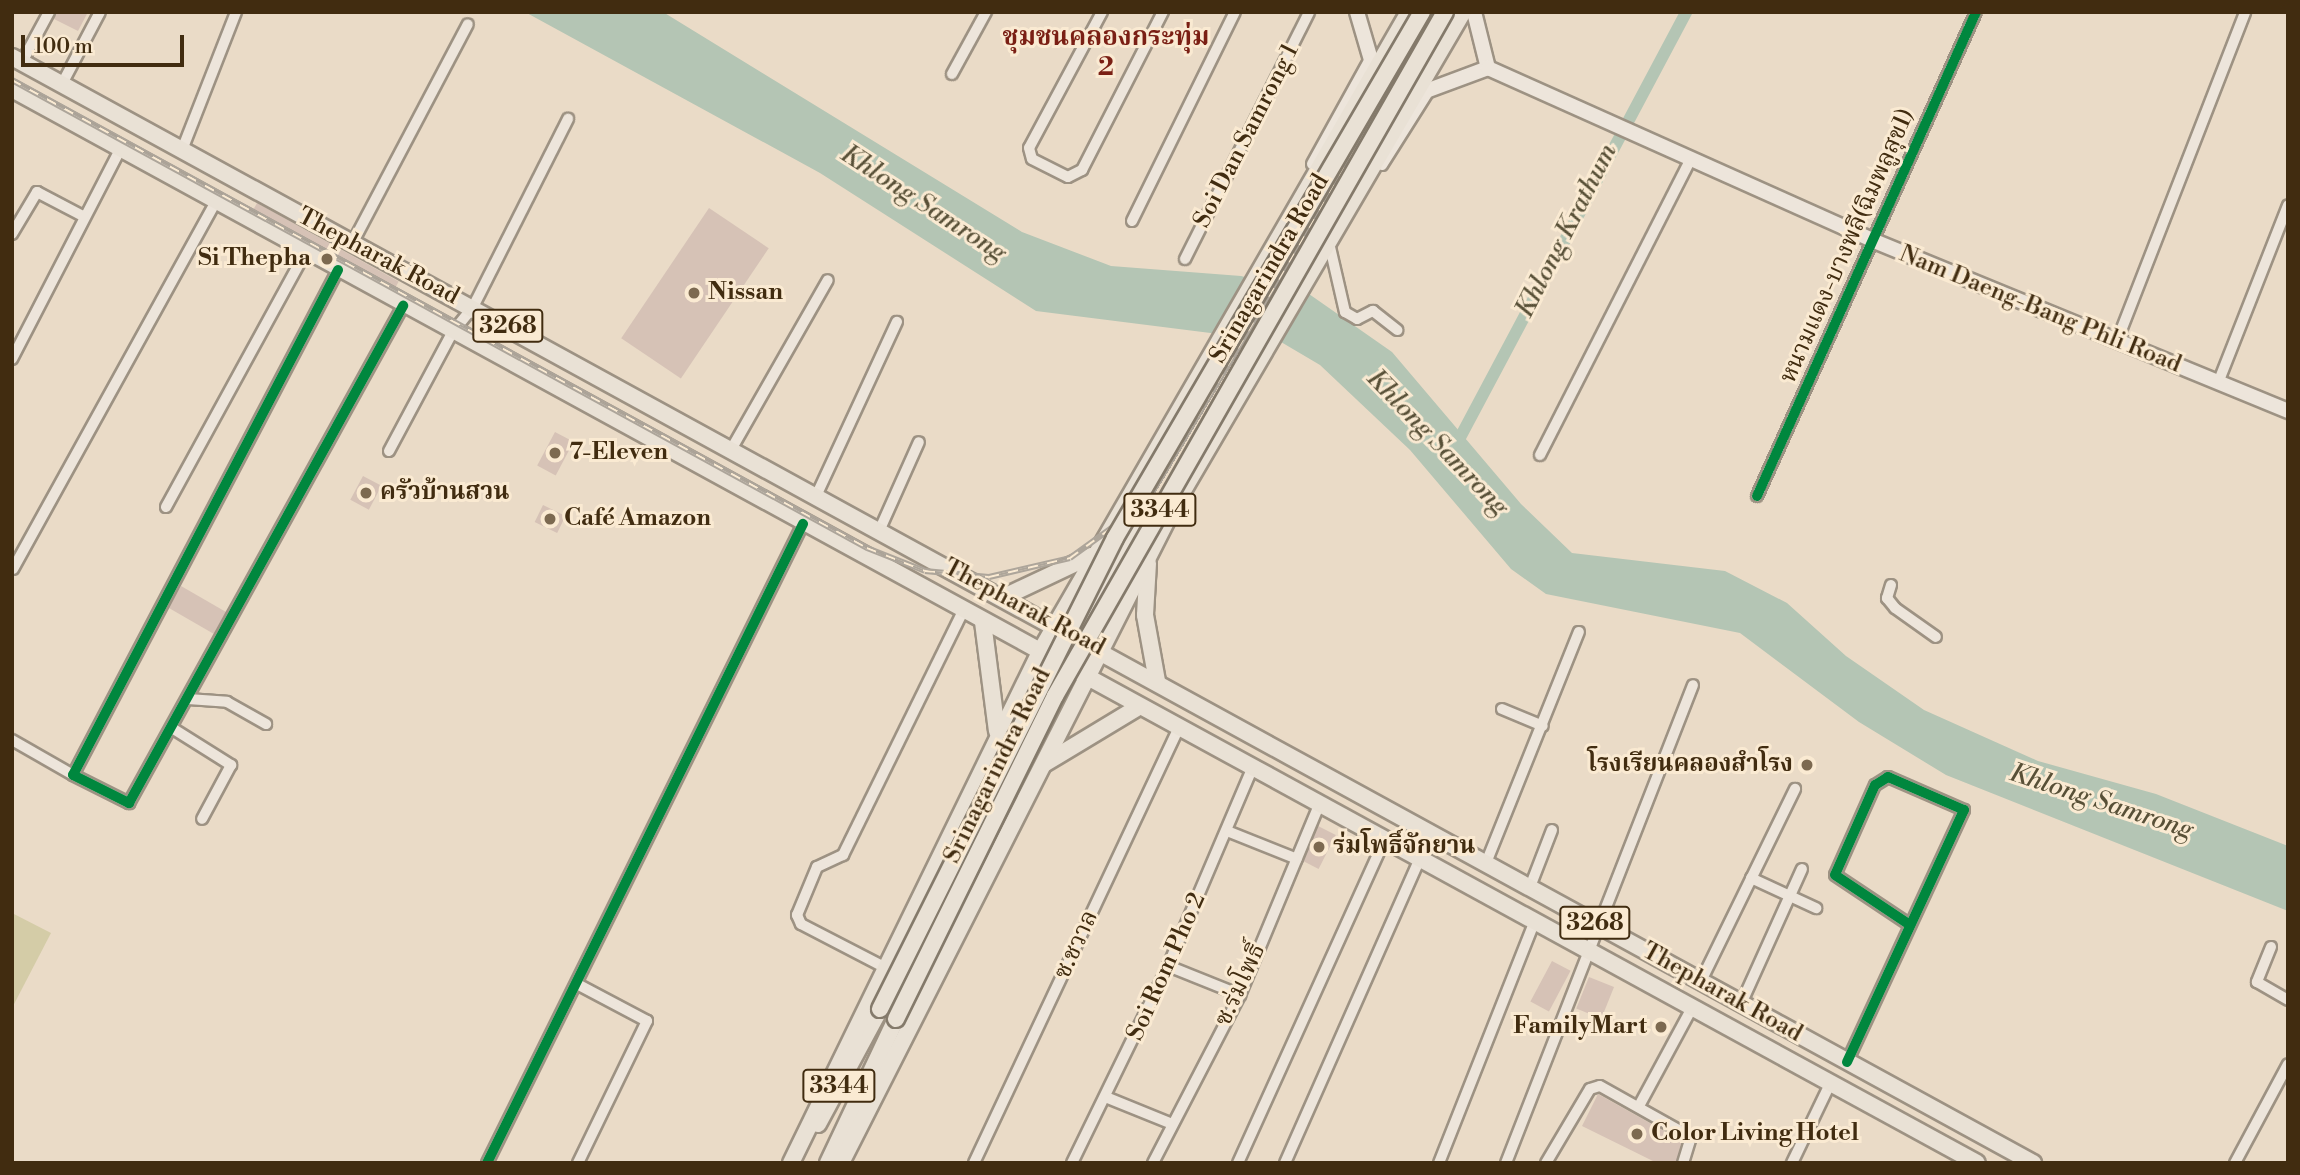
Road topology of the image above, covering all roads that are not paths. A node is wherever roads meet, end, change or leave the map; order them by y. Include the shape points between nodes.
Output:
1 (49, 12) edge
2 (100, 12) edge
3 (236, 12) edge
4 (986, 12) edge
5 (1102, 12) edge
6 (1163, 12) edge
7 (1235, 12) edge
8 (1309, 12) edge
9 (1357, 12) edge
10 (1409, 12) edge
11 (1422, 12) edge
12 (1445, 12) edge
13 (1463, 12) edge
14 (1474, 12) edge
15 (1976, 12) edge
16 (2245, 12) edge
17 (468, 24) dead end
18 (17, 60) edge
19 (1372, 63) junction
20 (1488, 68) junction
21 (952, 74) dead end
22 (62, 84) junction
23 (12, 89) edge
24 (1425, 90) junction
25 (568, 119) dead end
26 (121, 148) junction
27 (182, 150) junction
28 (1690, 160) junction
29 (216, 201) junction
30 (2288, 205) edge
31 (83, 216) junction
32 (1132, 221) dead end
33 (1277, 230) dead end
34 (12, 234) edge
35 (1874, 241) junction
36 (354, 242) junction
37 (306, 251) junction
38 (1185, 259) dead end
39 (338, 270) junction
40 (828, 280) dead end
41 (403, 306) junction
42 (473, 307) junction
43 (897, 323) dead end
44 (1396, 330) dead end
45 (452, 333) junction
46 (2117, 341) junction
47 (12, 359) edge
48 (2218, 383) junction
49 (2288, 411) edge
50 (919, 442) dead end
51 (732, 448) junction
52 (389, 451) dead end
53 (1540, 455) dead end
54 (1136, 484) junction
55 (817, 494) junction
56 (1756, 496) dead end
57 (1174, 506) junction
58 (166, 507) dead end
59 (1142, 514) junction
60 (803, 524) junction
61 (880, 529) junction
62 (1097, 550) junction
63 (1149, 554) junction
64 (13, 569) edge
65 (1891, 585) dead end
66 (1002, 598) junction
67 (963, 611) junction
68 (983, 622) junction
69 (1055, 625) junction
70 (1579, 632) dead end
71 (1076, 636) junction
72 (1936, 637) dead end
73 (1099, 649) junction
74 (1040, 652) junction
75 (1061, 663) junction
76 (1085, 675) junction
77 (1157, 681) junction
78 (1693, 685) dead end
79 (188, 699) junction
80 (1140, 706) junction
81 (1502, 709) dead end
82 (266, 724) dead end
83 (1543, 726) junction
84 (1179, 727) junction
85 (172, 728) junction
86 (997, 733) junction
87 (12, 740) edge
88 (1252, 767) junction
89 (1036, 771) junction
90 (73, 775) junction
91 (1795, 789) dead end
92 (1320, 803) junction
93 (986, 812) junction
94 (202, 819) dead end
95 (956, 820) junction
96 (1552, 830) dead end
97 (1227, 831) junction
98 (1385, 839) junction
99 (1000, 840) junction
100 (1420, 858) junction
101 (1297, 859) junction
102 (1486, 863) junction
103 (1802, 869) dead end
104 (1751, 878) junction
105 (1530, 887) junction
106 (1790, 896) junction
107 (1815, 908) dead end
108 (1535, 921) junction
109 (1907, 923) junction
110 (1603, 927) junction
111 (2271, 947) dead end
112 (1592, 953) junction
113 (1168, 966) junction
114 (886, 968) junction
115 (1701, 981) junction
116 (579, 985) junction
117 (1240, 995) junction
118 (2288, 1000) edge
119 (1741, 1004) junction
120 (1692, 1008) junction
121 (1847, 1062) junction
122 (2288, 1063) edge
123 (1830, 1084) junction
124 (1108, 1098) junction
125 (1639, 1106) junction
126 (1172, 1124) junction
127 (1955, 1158) edge
128 (487, 1163) edge
129 (578, 1163) edge
130 (791, 1163) edge
131 (797, 1163) edge
132 (828, 1163) edge
133 (841, 1163) edge
134 (974, 1163) edge
135 (1072, 1163) edge
136 (1153, 1163) edge
137 (1238, 1163) edge
138 (1285, 1163) edge
139 (1439, 1163) edge
140 (1506, 1163) edge
141 (1546, 1163) edge
142 (1683, 1163) edge
143 (1792, 1163) edge
144 (1977, 1163) edge
145 (2033, 1163) edge
146 (2235, 1163) edge

1 - 18 street
2 - 22 street
3 - 27 street
4 - 21 street
5 - 6 street via 1029,148 1032,159 1068,177 1082,170
7 - 32 street
8 - 38 street, Soi Dan Samrong 1
9 - 19 main road
10 - 19 main road, Srinagarindra Road / 3344
11 - 131 main road, Srinagarindra Road / 3344, bridge via 1115,538 880,1009
12 - 132 main road, Srinagarindra Road / 3344, bridge via 1055,696
13 - 24 main road, Srinagarindra Road / 3344
14 - 20 main road
15 - 35 street, หนามแดง-บางพลี(ฉิมพลูสุข1)
16 - 46 street
17 - 36 street
18 - 22 main road, Thepharak Road / 3268
19 - 33 street
19 - 54 main road, Srinagarindra Road / 3344 via 1342,128
20 - 24 main road
20 - 28 main road, Nam Daeng-Bang Phli Road
22 - 27 main road, Thepharak Road / 3268
23 - 26 main road, Thepharak Road / 3268
24 - 44 street via 1328,250 1345,312 1357,319 1373,311
24 - 57 main road, Srinagarindra Road / 3344 via 1386,145
25 - 42 street
26 - 29 main road, Thepharak Road / 3268
26 - 31 street
27 - 36 main road, Thepharak Road / 3268
28 - 35 main road, Nam Daeng-Bang Phli Road
28 - 53 street
29 - 37 main road, Thepharak Road / 3268
29 - 64 street
30 - 48 street
31 - 34 street via 37,192
31 - 47 street
35 - 46 main road, Nam Daeng-Bang Phli Road
35 - 56 street, หนามแดง-บางพลี(ฉิมพลูสุข1)
36 - 42 main road, Thepharak Road / 3268
37 - 39 main road, Thepharak Road / 3268
37 - 58 street
39 - 41 main road, Thepharak Road / 3268
39 - 90 street
40 - 51 street
41 - 45 main road, Thepharak Road / 3268
41 - 79 street
42 - 45 street
42 - 51 main road, Thepharak Road / 3268
43 - 55 street
45 - 52 street
45 - 60 main road, Thepharak Road / 3268
46 - 48 main road, Nam Daeng-Bang Phli Road
48 - 49 main road, Nam Daeng-Bang Phli Road
50 - 61 street
51 - 55 main road, Thepharak Road / 3268
54 - 59 main road via 1133,504
54 - 62 main road, Srinagarindra Road / 3344
55 - 61 main road, Thepharak Road / 3268
57 - 59 main road via 1161,518
57 - 63 main road, Srinagarindra Road / 3344
59 - 71 main road
60 - 67 main road, Thepharak Road / 3268
60 - 116 street
61 - 66 main road, Thepharak Road / 3268
62 - 66 main road via 1063,573
62 - 69 main road, Srinagarindra Road / 3344
63 - 73 main road, Srinagarindra Road / 3344
63 - 77 main road via 1145,615
65 - 72 street via 1887,598 1895,608
66 - 69 main road, Thepharak Road / 3268
67 - 68 main road, Thepharak Road / 3268
67 - 114 street via 843,855 817,867 797,915 801,924
68 - 74 main road, Thepharak Road / 3268
68 - 86 main road
69 - 71 main road, Thepharak Road / 3268
69 - 74 main road, Srinagarindra Road / 3344
70 - 83 street
71 - 73 main road, Thepharak Road / 3268
71 - 75 main road
73 - 76 main road, Srinagarindra Road / 3344
73 - 77 main road, Thepharak Road / 3268
74 - 75 main road, Thepharak Road / 3268
74 - 86 main road, Srinagarindra Road / 3344
75 - 76 main road, Thepharak Road / 3268
75 - 93 main road
76 - 80 main road, Thepharak Road / 3268
76 - 89 main road, Srinagarindra Road / 3344
77 - 102 main road, Thepharak Road / 3268
78 - 110 street
79 - 82 street via 227,702
79 - 85 street
80 - 84 main road, Thepharak Road / 3268
80 - 89 main road via 1090,730
81 - 83 street
83 - 102 street
84 - 88 main road, Thepharak Road / 3268
84 - 134 street, ซ.ชวาล
85 - 90 street via 129,803
85 - 94 street via 231,765
86 - 95 main road, Srinagarindra Road / 3344
87 - 90 street
88 - 92 main road, Thepharak Road / 3268
88 - 97 street, Soi Rom Pho 2
89 - 99 main road, Srinagarindra Road / 3344
91 - 104 street
92 - 98 main road, Thepharak Road / 3268
92 - 101 street, ซ.ร่มโพธิ์
93 - 95 main road via 968,811
93 - 99 main road via 999,825
95 - 114 main road, Srinagarindra Road / 3344
96 - 105 street
97 - 101 street
97 - 113 street, Soi Rom Pho 2
98 - 100 main road, Thepharak Road / 3268
98 - 137 street
99 - 133 main road, Srinagarindra Road / 3344
100 - 108 main road, Thepharak Road / 3268
100 - 138 street
101 - 117 street, ซ.ร่มโพธิ์
102 - 105 main road, Thepharak Road / 3268
103 - 106 street
104 - 106 street
104 - 115 street
105 - 110 main road, Thepharak Road / 3268
106 - 107 street
106 - 119 street
108 - 112 main road, Thepharak Road / 3268
108 - 139 street
109 - 109 street via 1964,810 1888,777 1875,785 1835,875
109 - 121 street
110 - 112 street
110 - 115 main road, Thepharak Road / 3268
111 - 118 street via 2257,982
112 - 120 main road, Thepharak Road / 3268
112 - 140 street
113 - 117 street
113 - 124 street, Soi Rom Pho 2
114 - 130 main road, Srinagarindra Road / 3344
115 - 119 main road, Thepharak Road / 3268
116 - 128 street
116 - 129 street via 647,1021
117 - 126 street, ซ.ร่มโพธิ์
119 - 121 main road, Thepharak Road / 3268
120 - 123 main road, Thepharak Road / 3268
120 - 125 street
121 - 145 main road, Thepharak Road / 3268
122 - 146 street
123 - 127 main road, Thepharak Road / 3268
123 - 143 street
124 - 126 street
124 - 135 street, Soi Rom Pho 2
125 - 141 street via 1604,1087 1590,1090
125 - 142 street via 1691,1137
126 - 136 street, ซ.ร่มโพธิ์
127 - 144 main road, Thepharak Road / 3268

